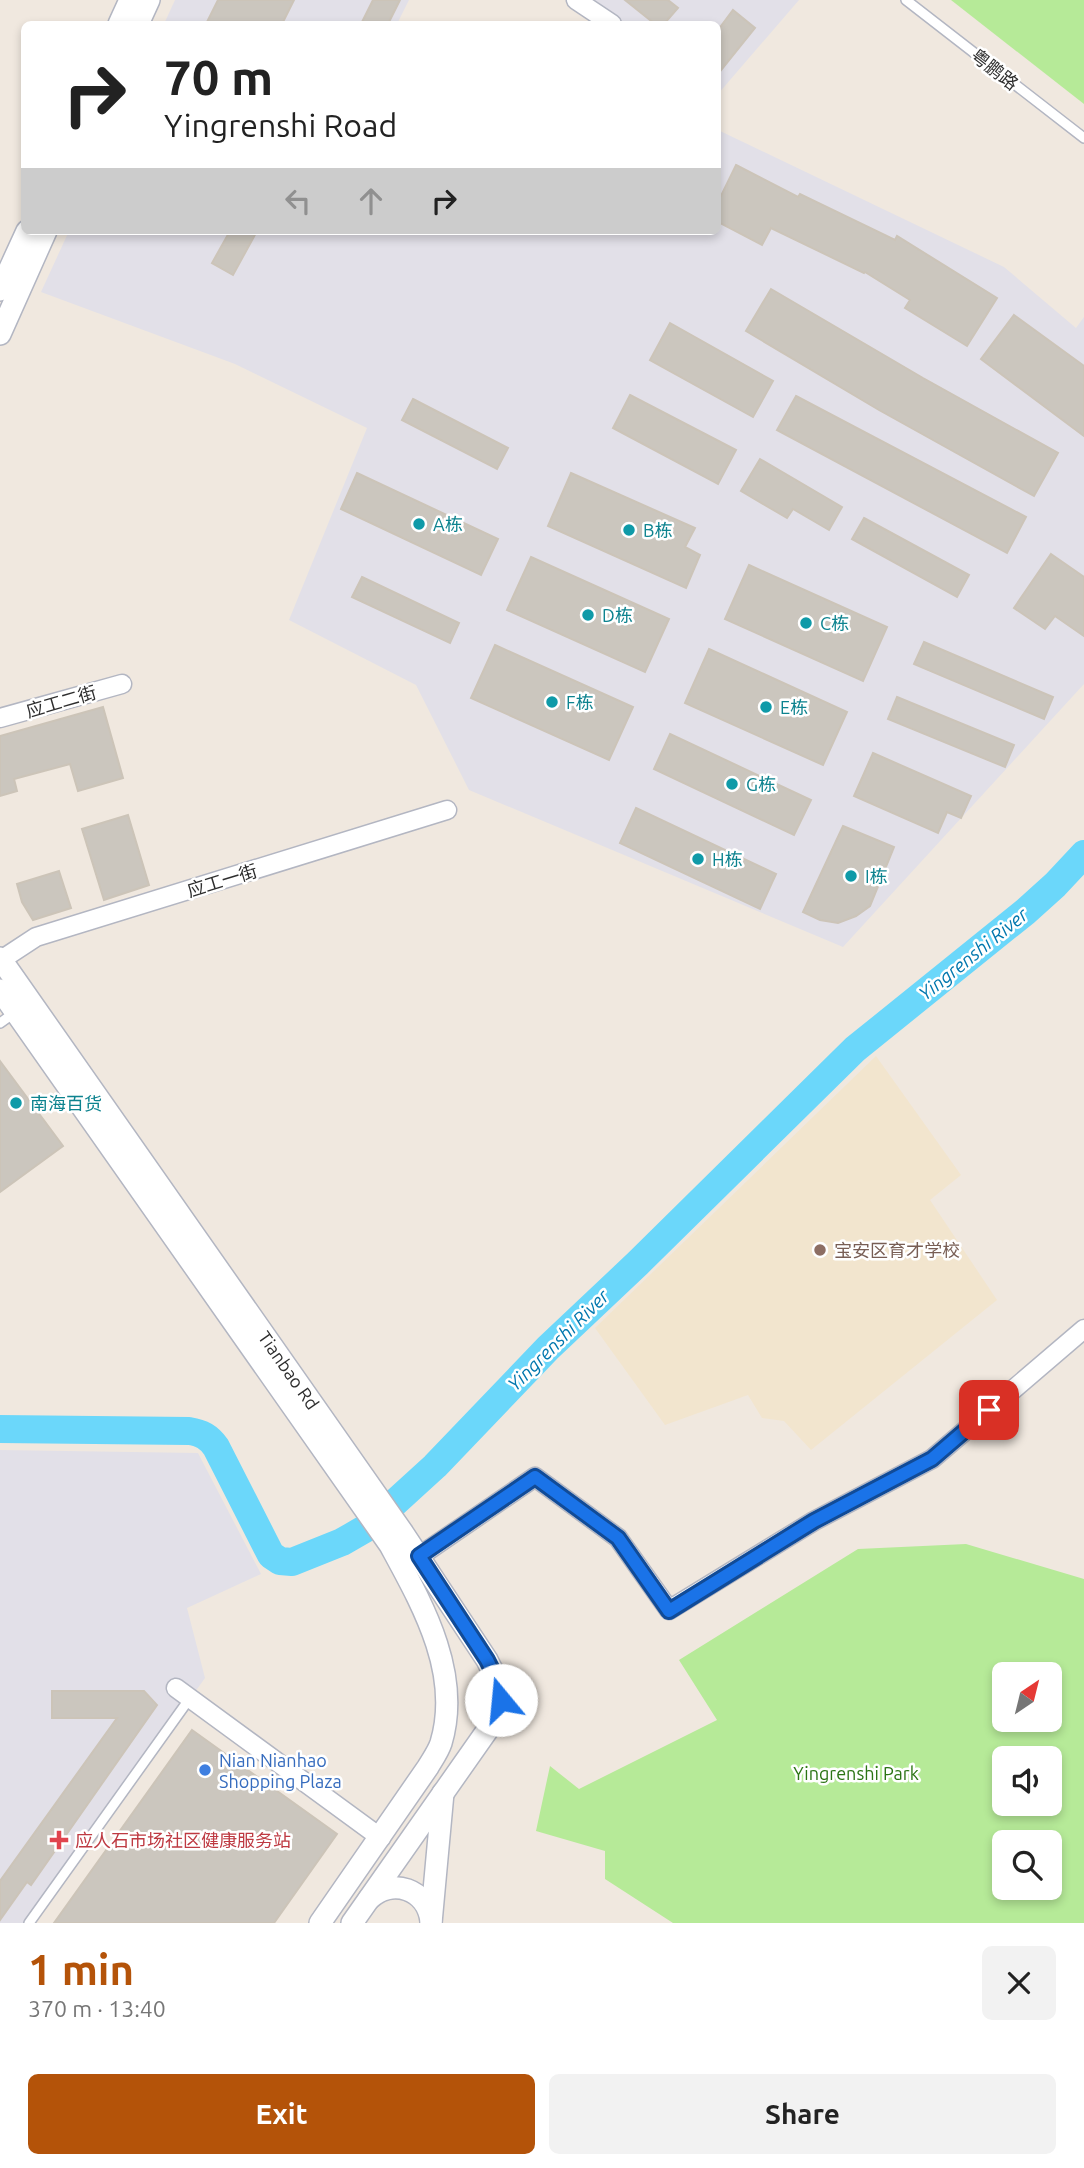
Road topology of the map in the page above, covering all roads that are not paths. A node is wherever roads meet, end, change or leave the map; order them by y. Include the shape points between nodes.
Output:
1 (130, 0) edge
2 (149, 0) edge
3 (576, 0) edge
4 (906, 0) edge
5 (120, 21) edge
6 (139, 21) edge
7 (608, 21) edge
8 (1084, 138) edge
9 (25, 235) edge
10 (44, 235) edge
11 (0, 290) edge
12 (0, 334) edge
13 (122, 684) dead end
14 (0, 718) edge
15 (447, 810) dead end
16 (1, 959) edge
17 (0, 990) edge
18 (8, 1018) edge
19 (1084, 1329) edge
20 (363, 1491) junction
21 (411, 1562) junction
22 (183, 1693) joint
23 (443, 1791) junction
24 (381, 1838) junction
25 (367, 1901) junction
26 (29, 1923) edge
27 (320, 1923) edge
28 (352, 1923) edge
29 (431, 1923) edge

1 - 5 street
2 - 6 street
3 - 7 street
4 - 8 lane, 粤鹏路
9 - 11 street
10 - 12 street
13 - 14 street, 应工二街
15 - 16 street, 应工一街 via 36,937
16 - 20 street, Tianbao Rd
17 - 18 street, Tianbao Rd
18 - 20 street, Tianbao Rd
19 - 21 street via 932,1459 814,1521 669,1611 618,1538 535,1477
20 - 21 street, Tianbao Rd
21 - 23 street, Tianbao Rd via 487,1660 501,1700 498,1715
21 - 24 street, Tianbao Rd via 438,1644 446,1683 446,1715 441,1744
22 - 24 street
22 - 26 lane
23 - 25 street, Tianbao Rd
23 - 29 street
24 - 27 street, Tianbao Rd
25 - 28 street, Tianbao Rd
25 - 29 street via 386,1888 407,1889 425,1904

